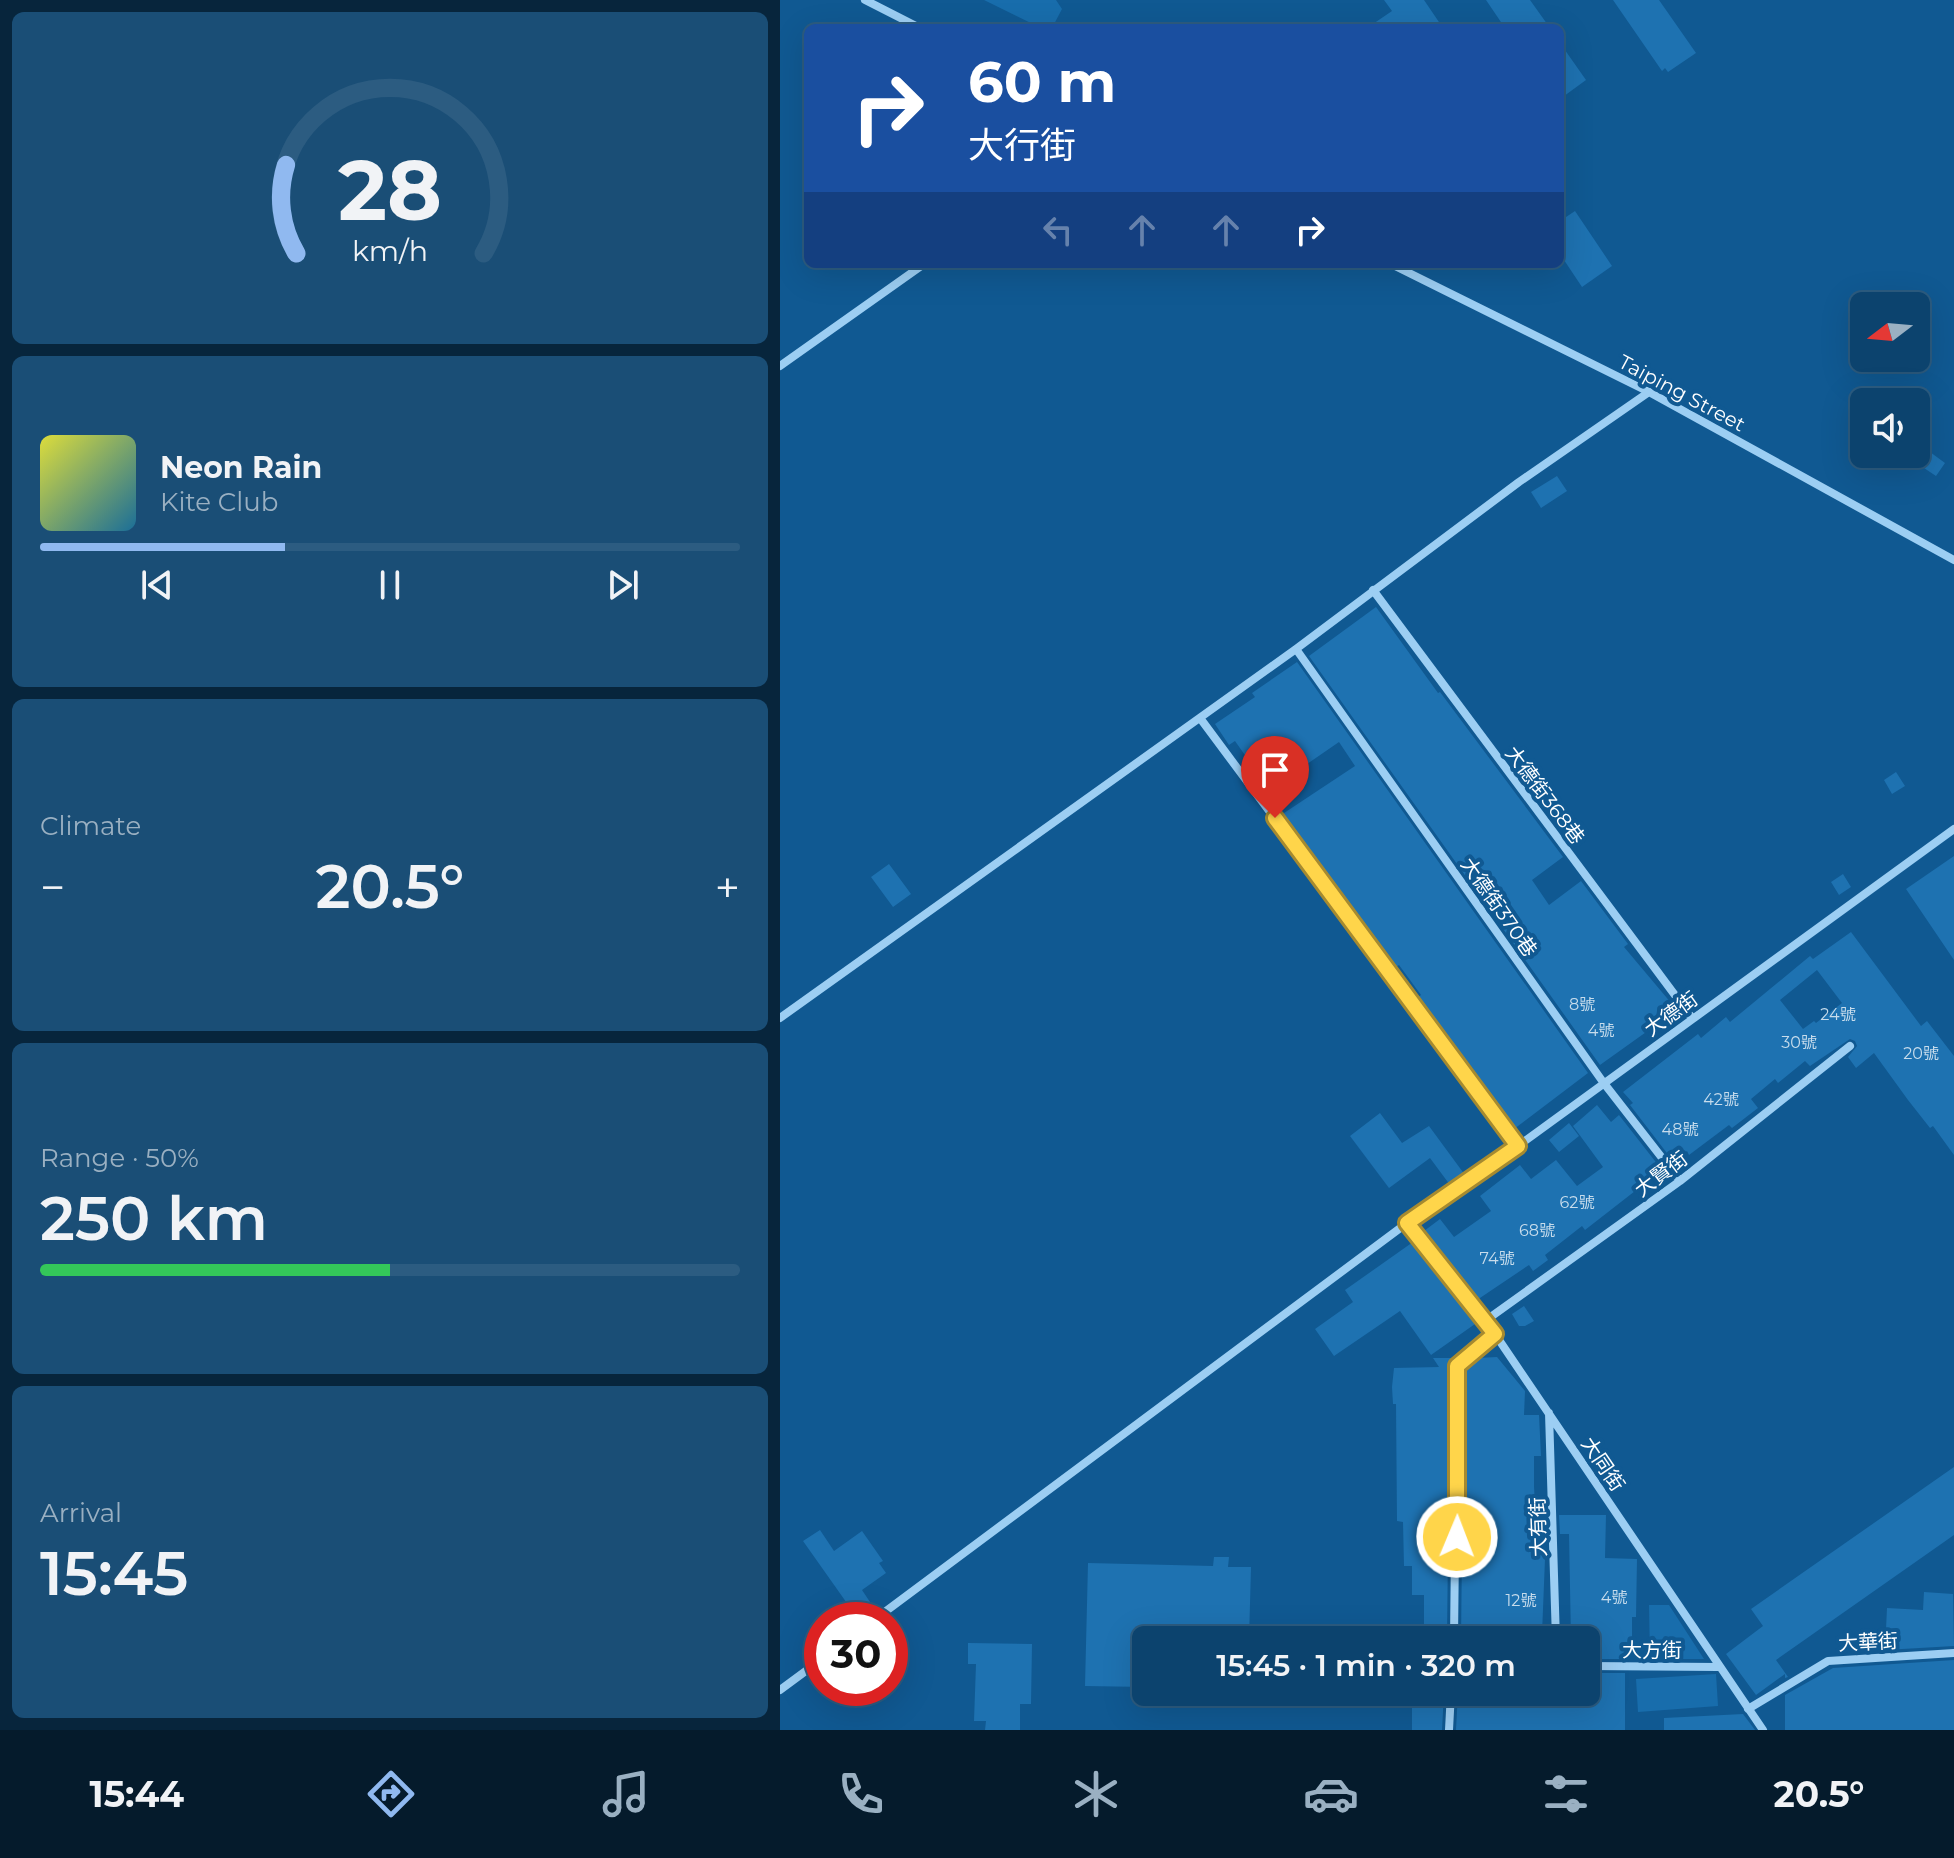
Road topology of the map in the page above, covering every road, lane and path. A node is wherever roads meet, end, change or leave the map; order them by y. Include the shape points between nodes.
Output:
1 (865, 0) edge
2 (912, 24) edge
3 (918, 268) edge
4 (1399, 268) edge
5 (780, 366) edge
6 (1649, 392) junction
7 (1954, 560) edge
8 (1373, 590) junction
9 (1296, 649) junction
10 (1200, 718) junction
11 (1954, 829) edge
12 (780, 1018) edge
13 (1692, 1018) junction
14 (1850, 1046) dead end
15 (1603, 1082) junction
16 (1518, 1146) junction
17 (1680, 1181) junction
18 (1407, 1223) junction
19 (1485, 1321) junction
20 (1495, 1334) junction
21 (1549, 1412) junction
22 (898, 1602) edge
23 (1454, 1626) edge
24 (1556, 1626) edge
25 (1954, 1653) edge
26 (1600, 1666) edge
27 (1718, 1667) junction
28 (804, 1672) edge
29 (780, 1690) edge
30 (1450, 1706) edge
31 (1748, 1709) junction
32 (1449, 1730) edge
33 (1763, 1730) edge

1 - 2 street
3 - 5 street
4 - 6 street, Taiping Street
6 - 7 street, Taiping Street
6 - 8 street
8 - 9 street
8 - 13 street, 大德街368巷
9 - 10 street
9 - 15 street, 大德街370巷
10 - 12 street
10 - 16 street
11 - 13 street, 大德街
13 - 15 street, 大德街
14 - 17 street, 大賢街
15 - 16 street, 大德街
15 - 17 street, 大德街370巷
16 - 18 street, 大德街
17 - 19 street, 大賢街
18 - 19 street, 大同街
18 - 22 street, 大德街
19 - 20 street, 大同街
20 - 21 street, 大同街
20 - 23 street via 1457,1366
21 - 24 street, 大有街
21 - 27 street, 大同街
25 - 31 street, 大華街 via 1828,1661
26 - 27 street, 大方街
27 - 31 street, 大同街
28 - 29 street
30 - 32 street
31 - 33 street, 大同街

